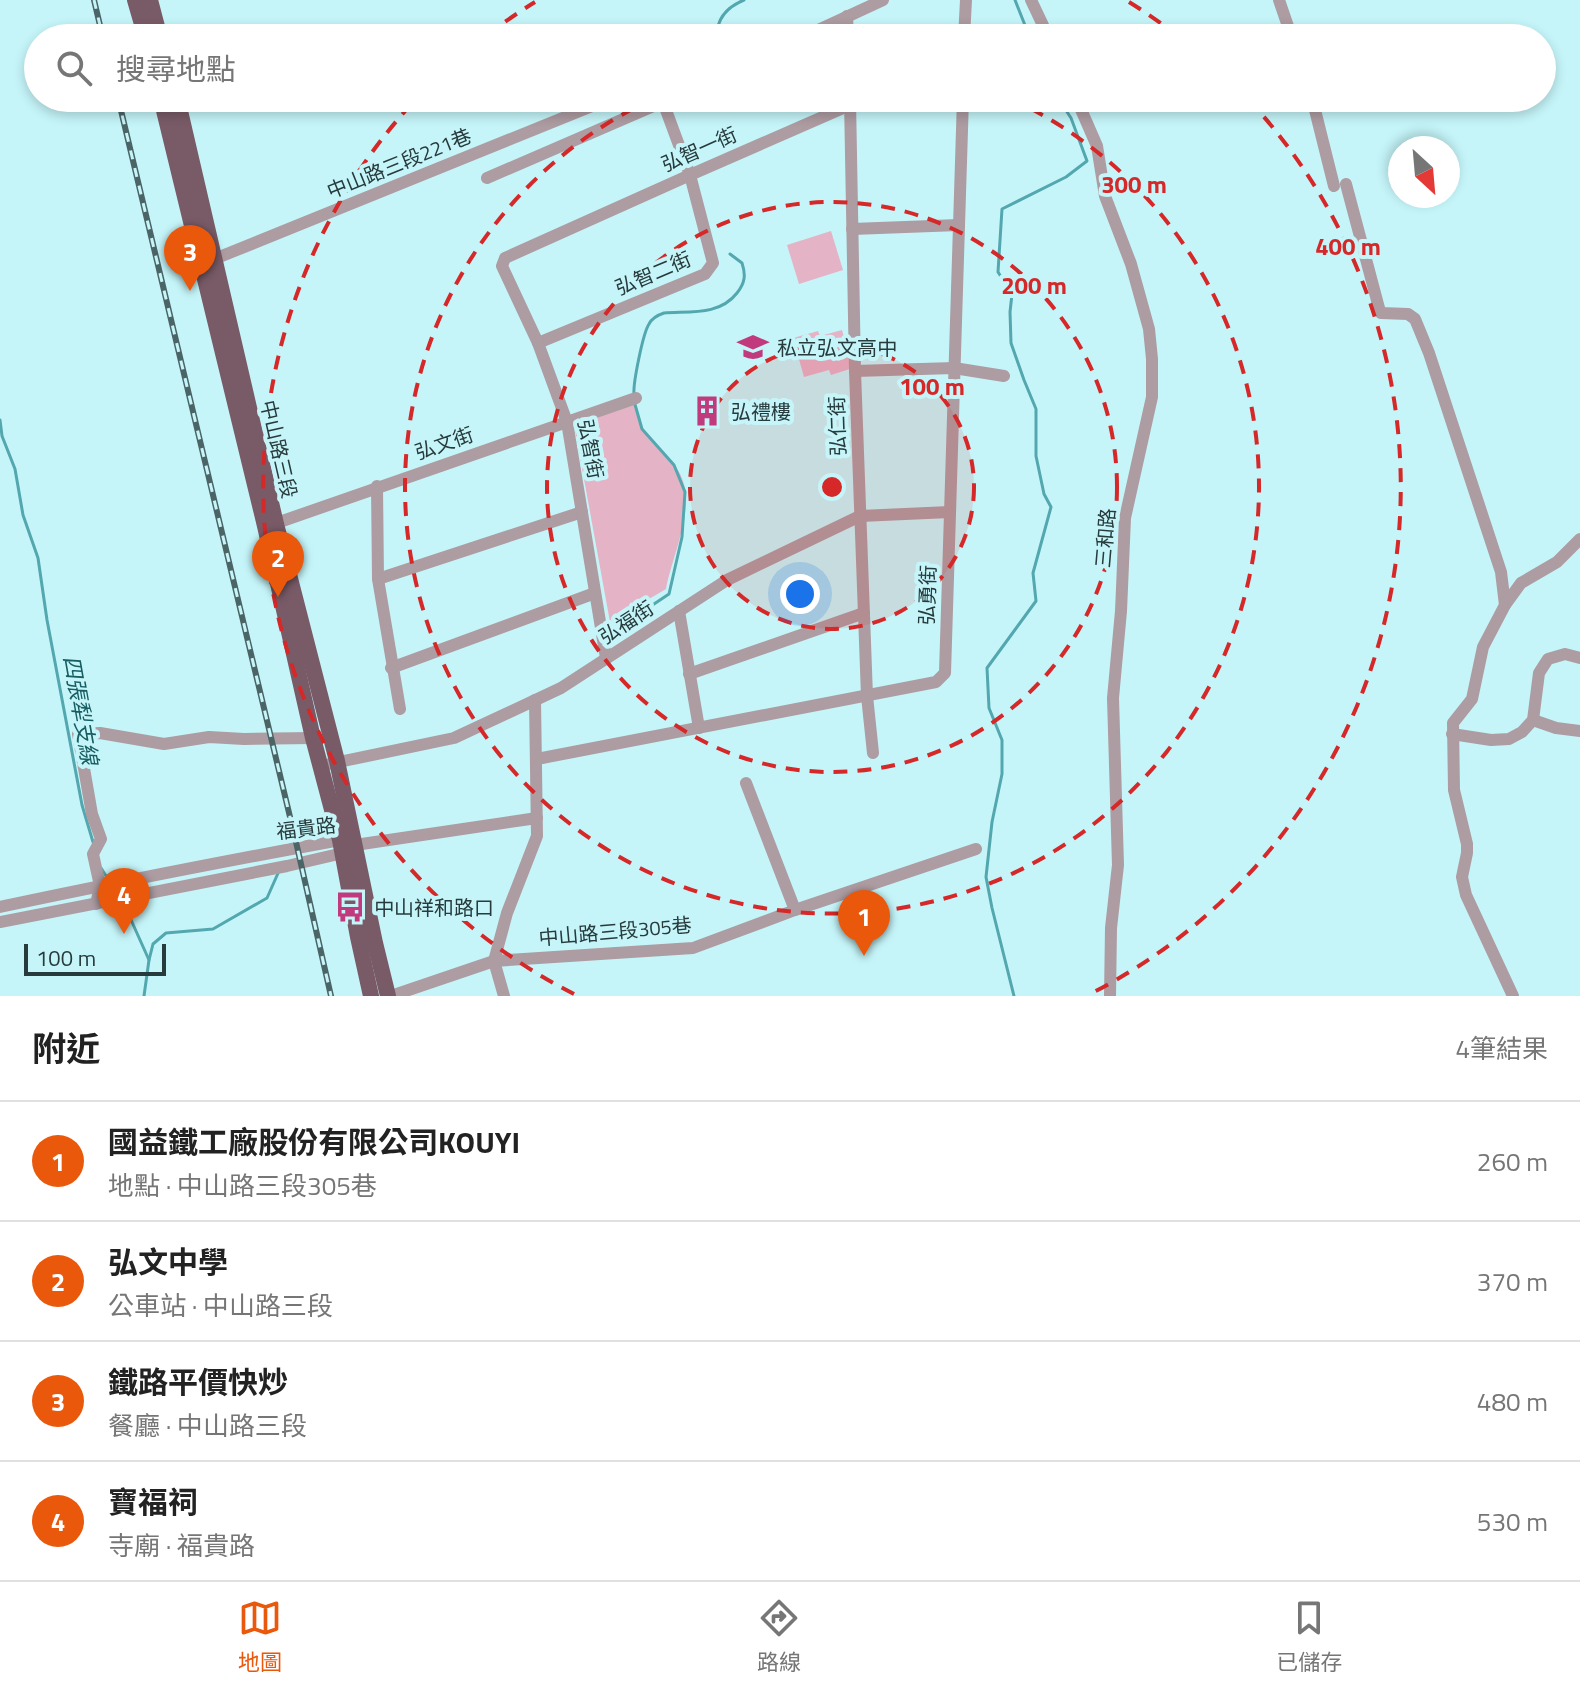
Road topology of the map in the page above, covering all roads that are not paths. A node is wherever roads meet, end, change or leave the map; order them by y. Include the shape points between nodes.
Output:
1 (135, 0) edge
2 (150, 0) edge
3 (883, 0) edge
4 (966, 0) edge
5 (1031, 0) edge
6 (1279, 0) edge
7 (847, 16) junction
8 (142, 24) edge
9 (156, 24) edge
10 (830, 24) edge
11 (847, 24) edge
12 (965, 24) edge
13 (1042, 24) edge
14 (1287, 24) edge
15 (165, 112) edge
16 (180, 112) edge
17 (578, 112) edge
18 (640, 112) edge
19 (672, 112) edge
20 (828, 112) edge
21 (850, 112) edge
22 (963, 112) edge
23 (1082, 112) edge
24 (1317, 112) edge
25 (690, 175) junction
26 (487, 178) dead end
27 (959, 225) junction
28 (852, 229) junction
29 (505, 258) joint
30 (208, 262) junction
31 (538, 343) junction
32 (954, 368) junction
33 (855, 371) junction
34 (1004, 376) dead end
35 (636, 398) dead end
36 (567, 422) junction
37 (377, 486) junction
38 (582, 512) junction
39 (950, 512) junction
40 (860, 516) junction
41 (270, 525) junction
42 (1580, 539) edge
43 (378, 579) junction
44 (595, 593) junction
45 (1505, 605) junction
46 (679, 611) junction
47 (864, 613) junction
48 (606, 658) junction
49 (1580, 658) edge
50 (391, 668) junction
51 (689, 674) junction
52 (867, 696) junction
53 (535, 700) junction
54 (400, 709) dead end
55 (1533, 720) junction
56 (699, 728) junction
57 (1580, 731) edge
58 (1452, 734) junction
59 (313, 738) junction
60 (873, 753) dead end
61 (537, 759) junction
62 (337, 761) junction
63 (320, 767) junction
64 (746, 783) dead end
65 (537, 818) junction
66 (346, 846) junction
67 (976, 849) dead end
68 (100, 886) junction
69 (96, 904) junction
70 (0, 907) edge
71 (795, 910) junction
72 (0, 922) edge
73 (494, 961) junction
74 (371, 996) edge
75 (390, 996) edge
76 (504, 996) edge
77 (1110, 996) edge
78 (1513, 996) edge

1 - 8 main road
2 - 9 main road
3 - 7 street
4 - 12 street
5 - 13 street
6 - 14 street
7 - 10 street
7 - 11 street
15 - 30 main road, 中山路三段
16 - 30 main road, 中山路三段
17 - 30 street, 中山路三段221巷
18 - 26 street
19 - 25 street, 弘智二街
20 - 25 street, 弘智一街
21 - 28 street, 弘仁街
22 - 27 street, 弘勇街
23 - 77 street, 三和路 via 1131,264 1152,359 1152,397 1125,518 1113,698 1118,865
24 - 45 street via 1381,313 1415,319 1429,353 1501,572
25 - 29 street, 弘智一街
25 - 31 street, 弘智二街 via 713,263 705,274
27 - 28 street
27 - 32 street, 弘勇街
28 - 33 street, 弘仁街
29 - 31 street, 弘智街 via 502,266
30 - 41 main road, 中山路三段
31 - 36 street, 弘智街
32 - 33 street
32 - 34 street
32 - 39 street, 弘勇街
33 - 40 street, 弘仁街
35 - 36 street, 弘文街
36 - 37 street, 弘文街
36 - 38 street, 弘智街
37 - 41 street, 弘文街
37 - 43 street
38 - 43 street
38 - 44 street, 弘智街
39 - 40 street, 弘福街
39 - 52 street, 弘勇街 via 945,673 936,682
40 - 46 street, 弘福街 via 727,580
40 - 47 street, 弘仁街
41 - 59 main road, 中山路三段
41 - 62 main road, 中山路三段
42 - 45 street via 1557,562 1521,583
43 - 50 street
44 - 48 street, 弘智街
44 - 50 street
45 - 58 street via 1483,647 1472,699 1453,723
46 - 48 street, 弘福街
46 - 51 street
47 - 51 street
47 - 52 street, 弘仁街
48 - 53 street, 弘福街
49 - 55 street via 1565,654 1548,659 1539,673
50 - 54 street
51 - 56 street
52 - 56 street, 弘勇街
52 - 60 street, 弘仁街
53 - 61 street
53 - 62 street, 弘福街 via 454,738
55 - 57 street
55 - 58 street via 1509,739
56 - 61 street, 弘勇街
58 - 78 street via 1454,790 1467,844 1462,877
59 - 63 main road, 中山路三段
59 - 68 street via 209,737 164,744 78,734 101,839 96,849
61 - 65 street
62 - 63 street, 弘福街
62 - 66 main road, 中山路三段
63 - 66 main road, 中山路三段
64 - 71 street
65 - 66 street
65 - 73 street via 537,836
66 - 68 street, 福貴路
66 - 69 street, 福貴路 via 287,866
66 - 74 main road, 中山路三段
66 - 75 main road, 中山路三段
67 - 71 street, 中山路三段305巷
68 - 69 street
68 - 70 street, 福貴路
69 - 72 street, 福貴路
71 - 73 street, 中山路三段305巷 via 693,948
73 - 75 street, 中山路三段305巷
73 - 76 street

